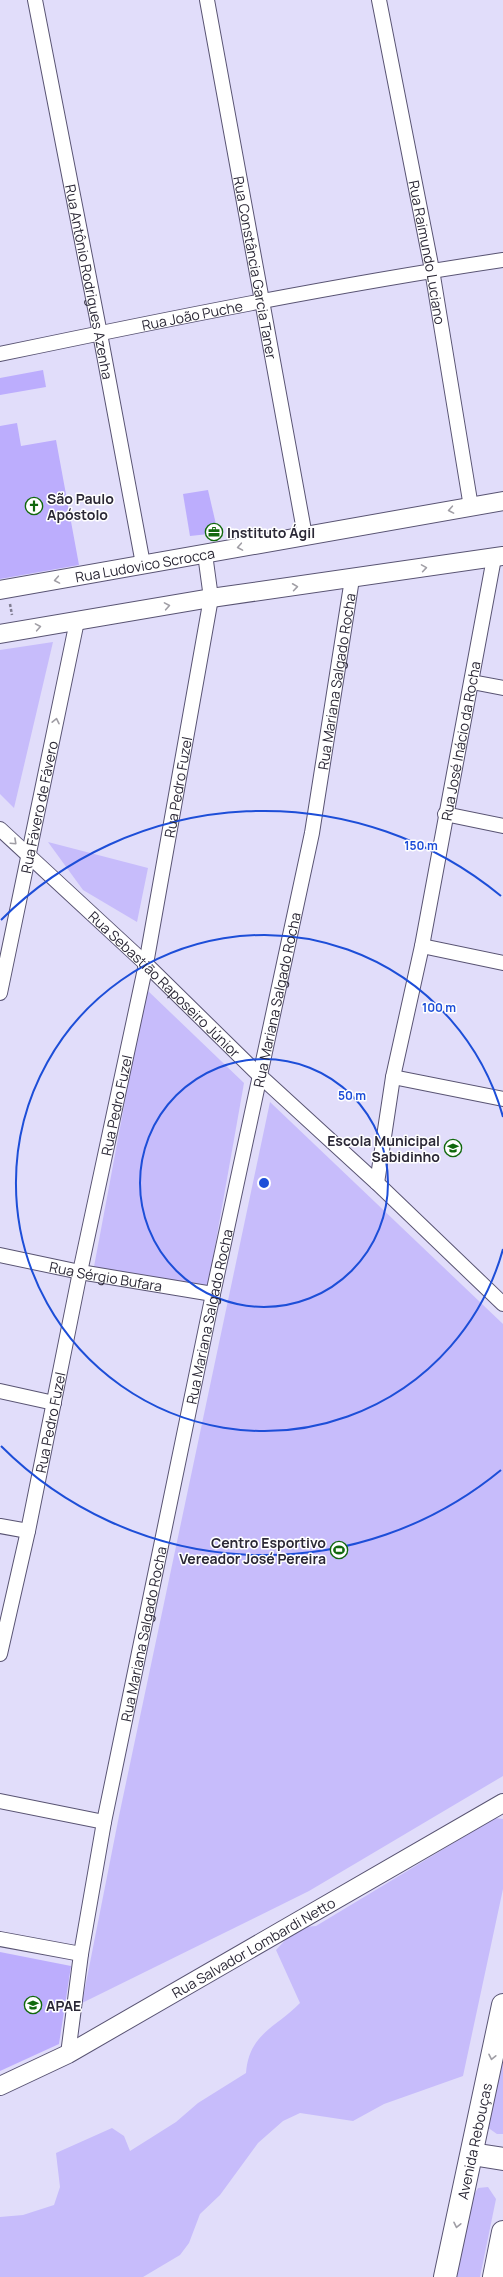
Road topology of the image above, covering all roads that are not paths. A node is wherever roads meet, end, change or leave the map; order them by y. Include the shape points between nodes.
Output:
1 (35, 0) edge
2 (208, 0) edge
3 (379, 0) edge
4 (503, 260) edge
5 (432, 270) junction
6 (263, 302) junction
7 (100, 333) junction
8 (0, 354) edge
9 (503, 501) edge
10 (471, 507) junction
11 (305, 536) junction
12 (205, 554) junction
13 (498, 557) edge
14 (142, 564) junction
15 (352, 579) junction
16 (4, 589) edge
17 (211, 598) junction
18 (77, 621) junction
19 (7, 633) edge
20 (472, 682) junction
21 (503, 688) edge
22 (445, 814) junction
23 (503, 826) edge
24 (0, 828) edge
25 (29, 855) junction
26 (422, 946) junction
27 (503, 963) edge
28 (146, 964) junction
29 (0, 993) edge
30 (259, 1075) junction
31 (394, 1077) junction
32 (503, 1099) edge
33 (377, 1183) junction
34 (0, 1255) edge
35 (80, 1272) junction
36 (213, 1294) junction
37 (503, 1304) edge
38 (0, 1391) edge
39 (54, 1403) junction
40 (0, 1526) edge
41 (28, 1531) junction
42 (0, 1654) edge
43 (0, 1801) edge
44 (503, 1803) edge
45 (104, 1822) junction
46 (0, 1939) edge
47 (81, 1954) junction
48 (503, 2005) edge
49 (68, 2054) junction
50 (0, 2086) edge
51 (472, 2154) junction
52 (503, 2160) edge
53 (503, 2232) edge
54 (445, 2277) edge
55 (494, 2277) edge

1 - 7 street, Rua Antônio Rodrigues Azenha
2 - 6 street, Rua Constância Garcia Taner
3 - 5 street, Rua Raimundo Luciano
4 - 5 street, Rua João Puche
5 - 6 street, Rua João Puche
5 - 10 street, Rua Raimundo Luciano
6 - 7 street, Rua João Puche
6 - 11 street, Rua Constância Garcia Taner
7 - 8 street, Rua João Puche
7 - 14 street, Rua Antônio Rodrigues Azenha
9 - 10 street, Rua Ludovico Scrocca
10 -> 11 street, Rua Ludovico Scrocca
11 -> 12 street, Rua Ludovico Scrocca
12 - 14 street, Rua Ludovico Scrocca
12 - 17 street, Rua Pedro Fuzel
15 -> 13 street
13 - 20 street, Rua José Inácio da Rocha
14 -> 16 street, Rua Ludovico Scrocca
17 -> 15 street
15 - 30 street, Rua Mariana Salgado Rocha via 312,833
18 -> 17 street
17 - 28 street, Rua Pedro Fuzel
19 -> 18 street
25 -> 18 street, Rua Fávero de Fávero
20 - 21 street
20 - 22 street, Rua José Inácio da Rocha
22 - 23 street
22 - 26 street, Rua José Inácio da Rocha
24 -> 25 street, Rua Sebastião Raposeiro Júnior
25 - 28 street, Rua Sebastião Raposeiro Júnior
25 - 29 street, Rua Fávero de Fávero
26 - 27 street
26 - 31 street, Rua José Inácio da Rocha
28 - 30 street, Rua Sebastião Raposeiro Júnior
28 - 35 street, Rua Pedro Fuzel
30 - 33 street, Rua Sebastião Raposeiro Júnior
30 - 36 street, Rua Mariana Salgado Rocha
31 - 32 street
31 - 33 street, Rua José Inácio da Rocha
33 - 37 street, Rua Sebastião Raposeiro Júnior
34 - 35 street, Rua Sérgio Bufara
35 - 36 street, Rua Sérgio Bufara
35 - 39 street, Rua Pedro Fuzel
36 - 45 street, Rua Mariana Salgado Rocha
38 - 39 street
39 - 41 street, Rua Pedro Fuzel
40 - 41 street
41 - 42 street, Rua Pedro Fuzel
43 - 45 street
44 - 49 street, Rua Salvador Lombardi Netto
45 - 47 street, Rua Mariana Salgado Rocha
46 - 47 street
47 - 49 street, Rua Mariana Salgado Rocha
48 -> 51 main road, Avenida Rebouças
49 - 50 street, Rua Salvador Lombardi Netto
51 - 52 main road
51 -> 54 main road, Avenida Rebouças
53 - 55 main road

